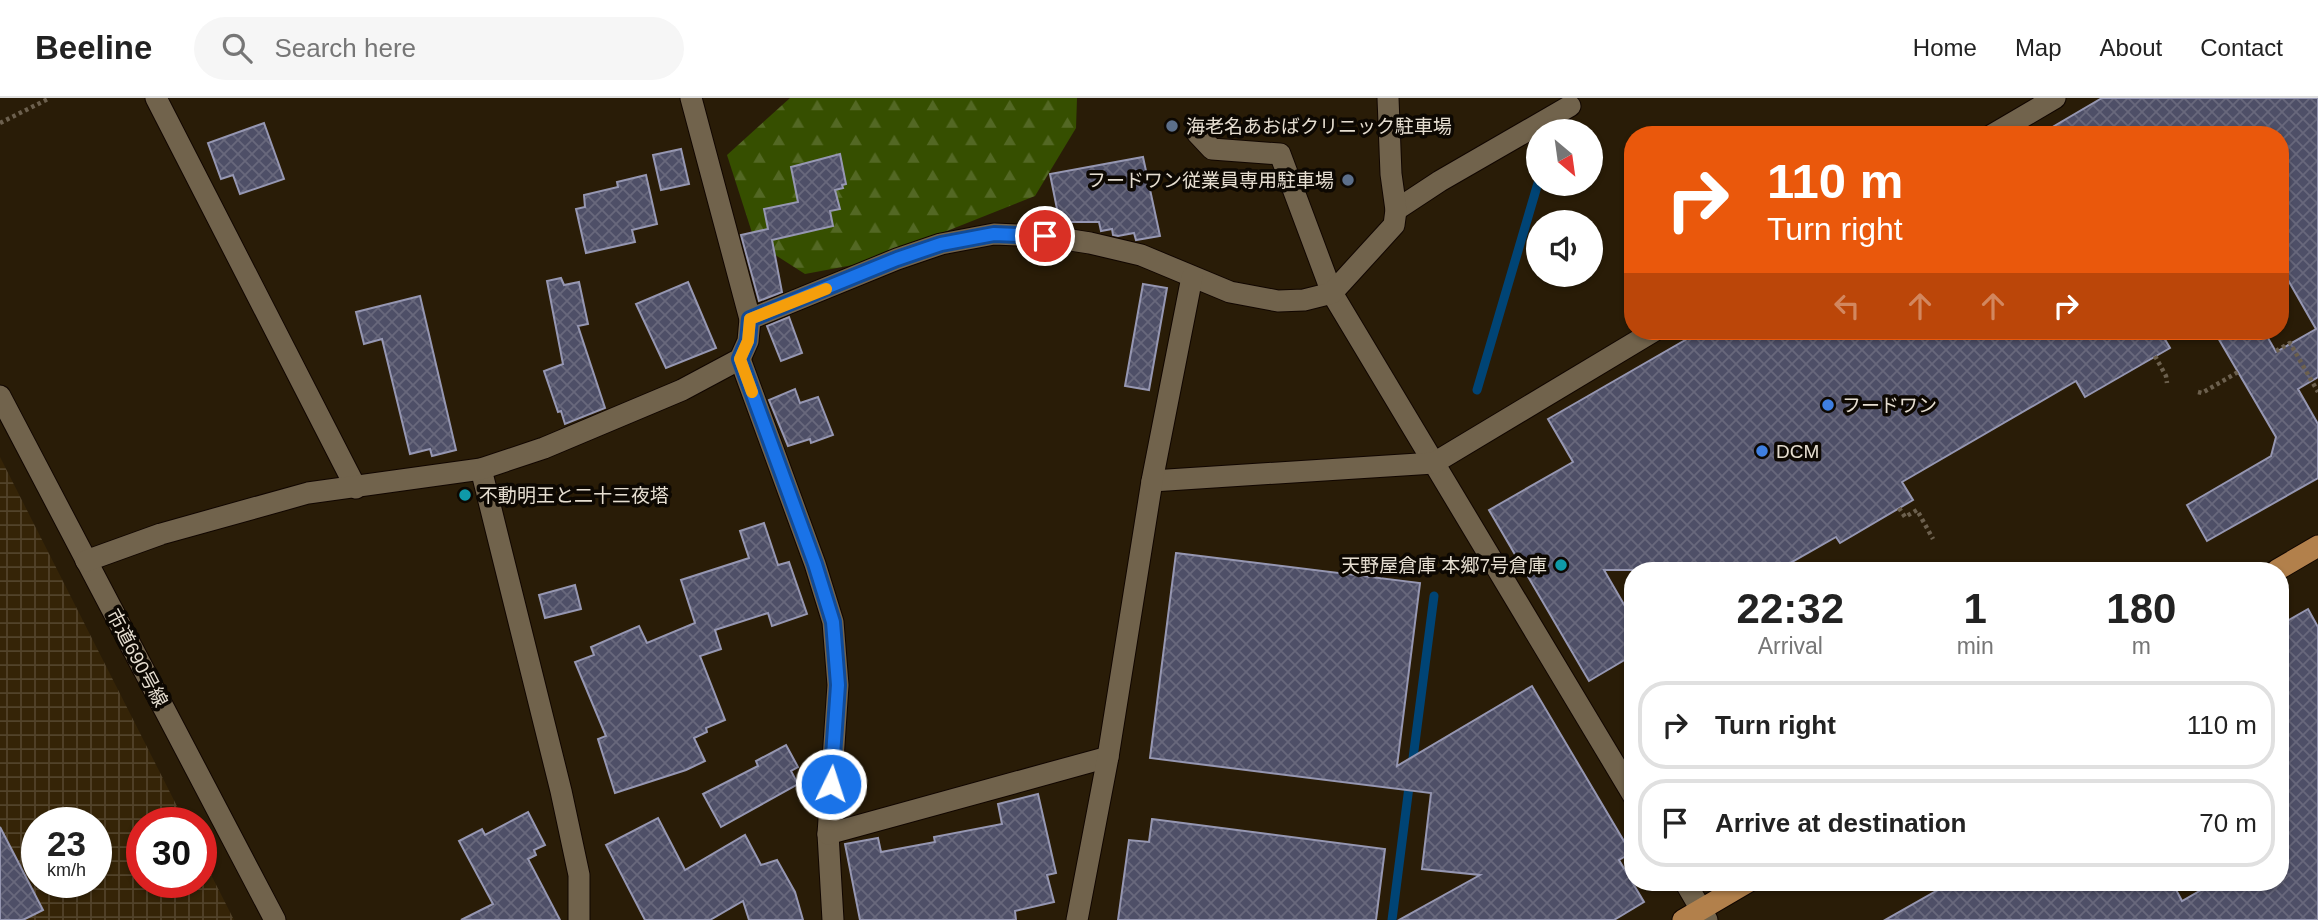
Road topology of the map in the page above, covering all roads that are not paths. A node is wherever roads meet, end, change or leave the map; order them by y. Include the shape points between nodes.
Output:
1 (156, 98) edge
2 (691, 98) edge
3 (1388, 98) edge
4 (2055, 98) edge
5 (1570, 106) dead end
6 (2007, 126) edge
7 (1197, 133) dead end
8 (1396, 210) junction
9 (1192, 277) junction
10 (1332, 293) junction
11 (750, 319) junction
12 (1639, 340) edge
13 (740, 359) junction
14 (0, 396) edge
15 (1434, 463) junction
16 (481, 470) junction
17 (1152, 481) junction
18 (356, 488) junction
19 (2318, 547) edge
20 (86, 561) junction
21 (2289, 563) edge
22 (1108, 757) junction
23 (1624, 780) edge
24 (828, 834) junction
25 (1688, 891) edge
26 (1735, 891) edge
27 (1697, 917) edge
28 (275, 920) edge
29 (579, 920) edge
30 (832, 920) edge
31 (1077, 920) edge

1 - 18 street
2 - 11 street
3 - 8 street
4 - 6 street
5 - 8 street
7 - 10 street via 1212,149 1280,154 1314,223
8 - 10 street via 1394,225
9 - 10 street via 1230,292 1278,300
9 - 11 street via 1141,255 1090,243 994,234 941,244
9 - 17 street
10 - 15 street
11 - 13 street
12 - 15 street
13 - 16 street via 682,390
13 - 24 street via 833,622 838,685
14 - 20 street, 市道690号線
15 - 17 street
15 - 23 street
16 - 18 street
16 - 29 street via 561,790 579,875
17 - 22 street
18 - 20 street via 308,493 161,534
19 - 21 main road
20 - 28 street, 市道690号線
22 - 24 street
22 - 31 street
24 - 30 street
25 - 27 street
26 - 27 main road

